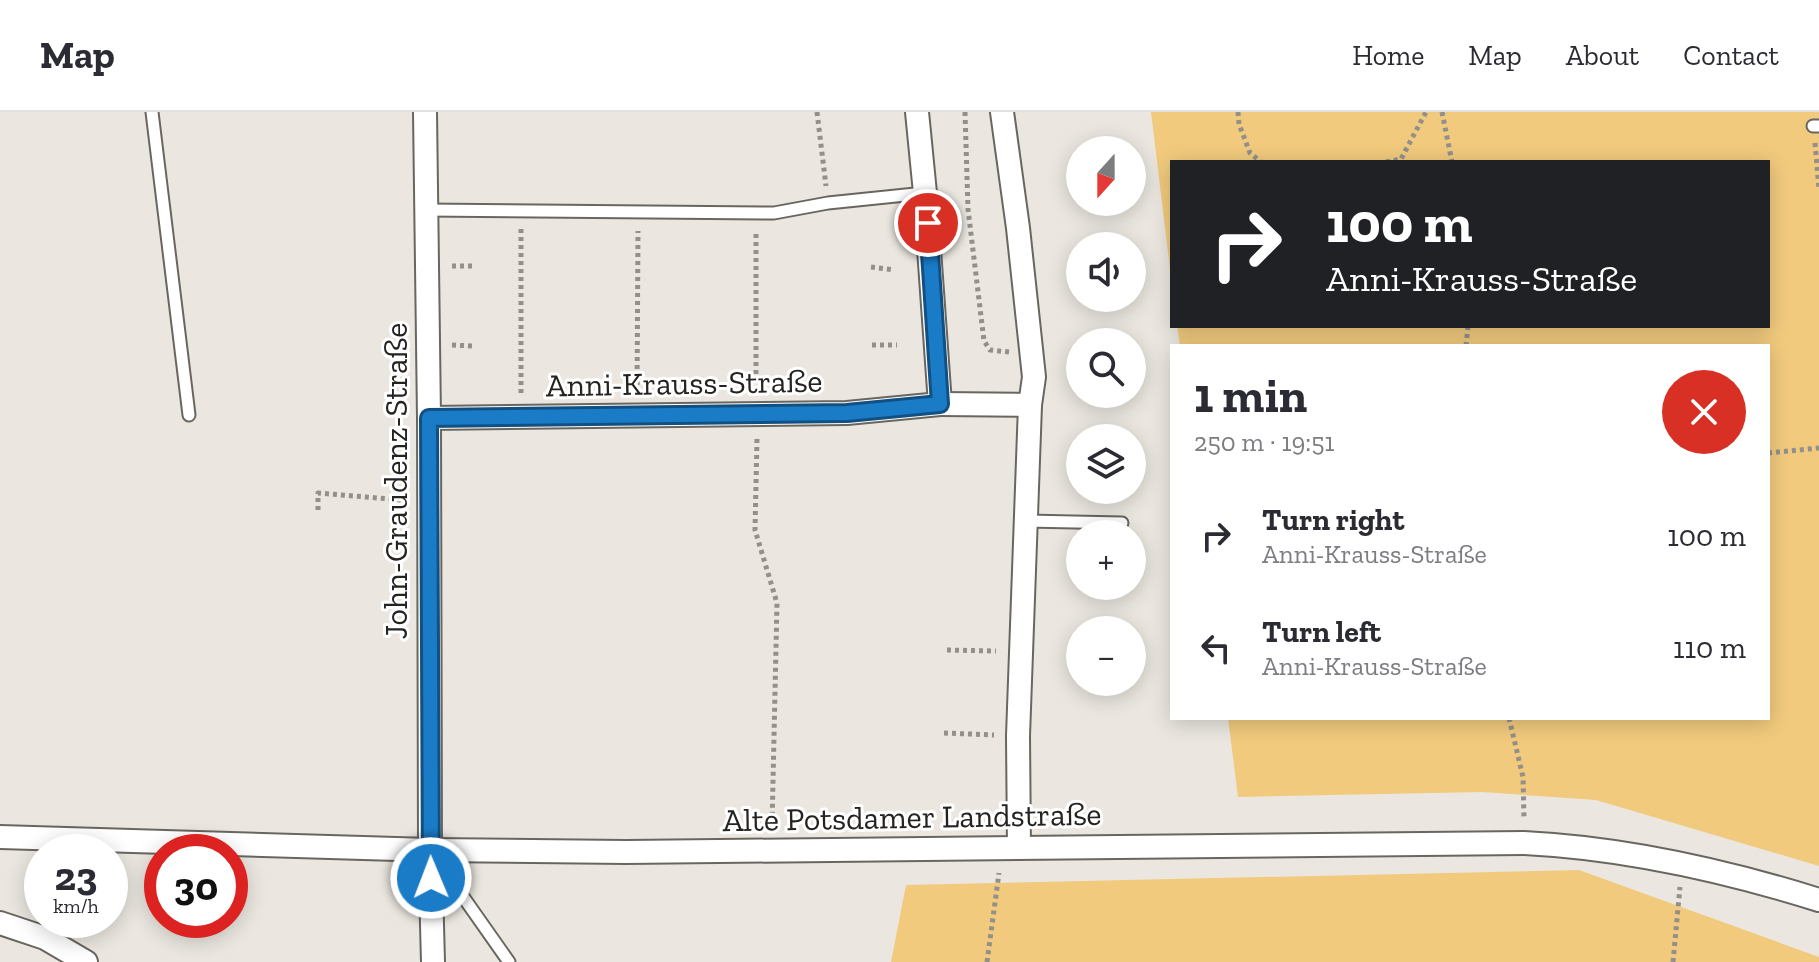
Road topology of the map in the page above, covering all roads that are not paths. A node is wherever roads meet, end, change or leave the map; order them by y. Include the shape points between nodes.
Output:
1 (152, 112) edge
2 (425, 112) edge
3 (917, 112) edge
4 (1002, 112) edge
5 (925, 193) junction
6 (425, 210) junction
7 (940, 404) junction
8 (1030, 405) junction
9 (189, 415) dead end
10 (429, 418) junction
11 (1026, 521) junction
12 (1066, 522) edge
13 (0, 837) edge
14 (1011, 848) junction
15 (430, 850) junction
16 (1819, 900) edge
17 (0, 923) edge
18 (86, 962) edge
19 (433, 962) edge
20 (509, 962) edge

1 - 9 lane
2 - 6 street, John-Graudenz-Straße
3 - 5 street
4 - 8 street via 1032,355
5 - 6 lane via 774,213
5 - 7 street
6 - 10 street, John-Graudenz-Straße
7 - 8 street, Anni-Krauss-Straße
7 - 10 street, Anni-Krauss-Straße via 847,413 757,406
8 - 11 street
10 - 15 street, John-Graudenz-Straße
11 - 12 lane
11 - 14 street
13 - 15 street, Alte Potsdamer Landstraße
14 - 15 street, Alte Potsdamer Landstraße
14 - 16 street, Alte Potsdamer Landstraße via 1577,846 1682,863
15 - 19 street, John-Graudenz-Straße
15 - 20 lane
17 - 18 street via 45,938

